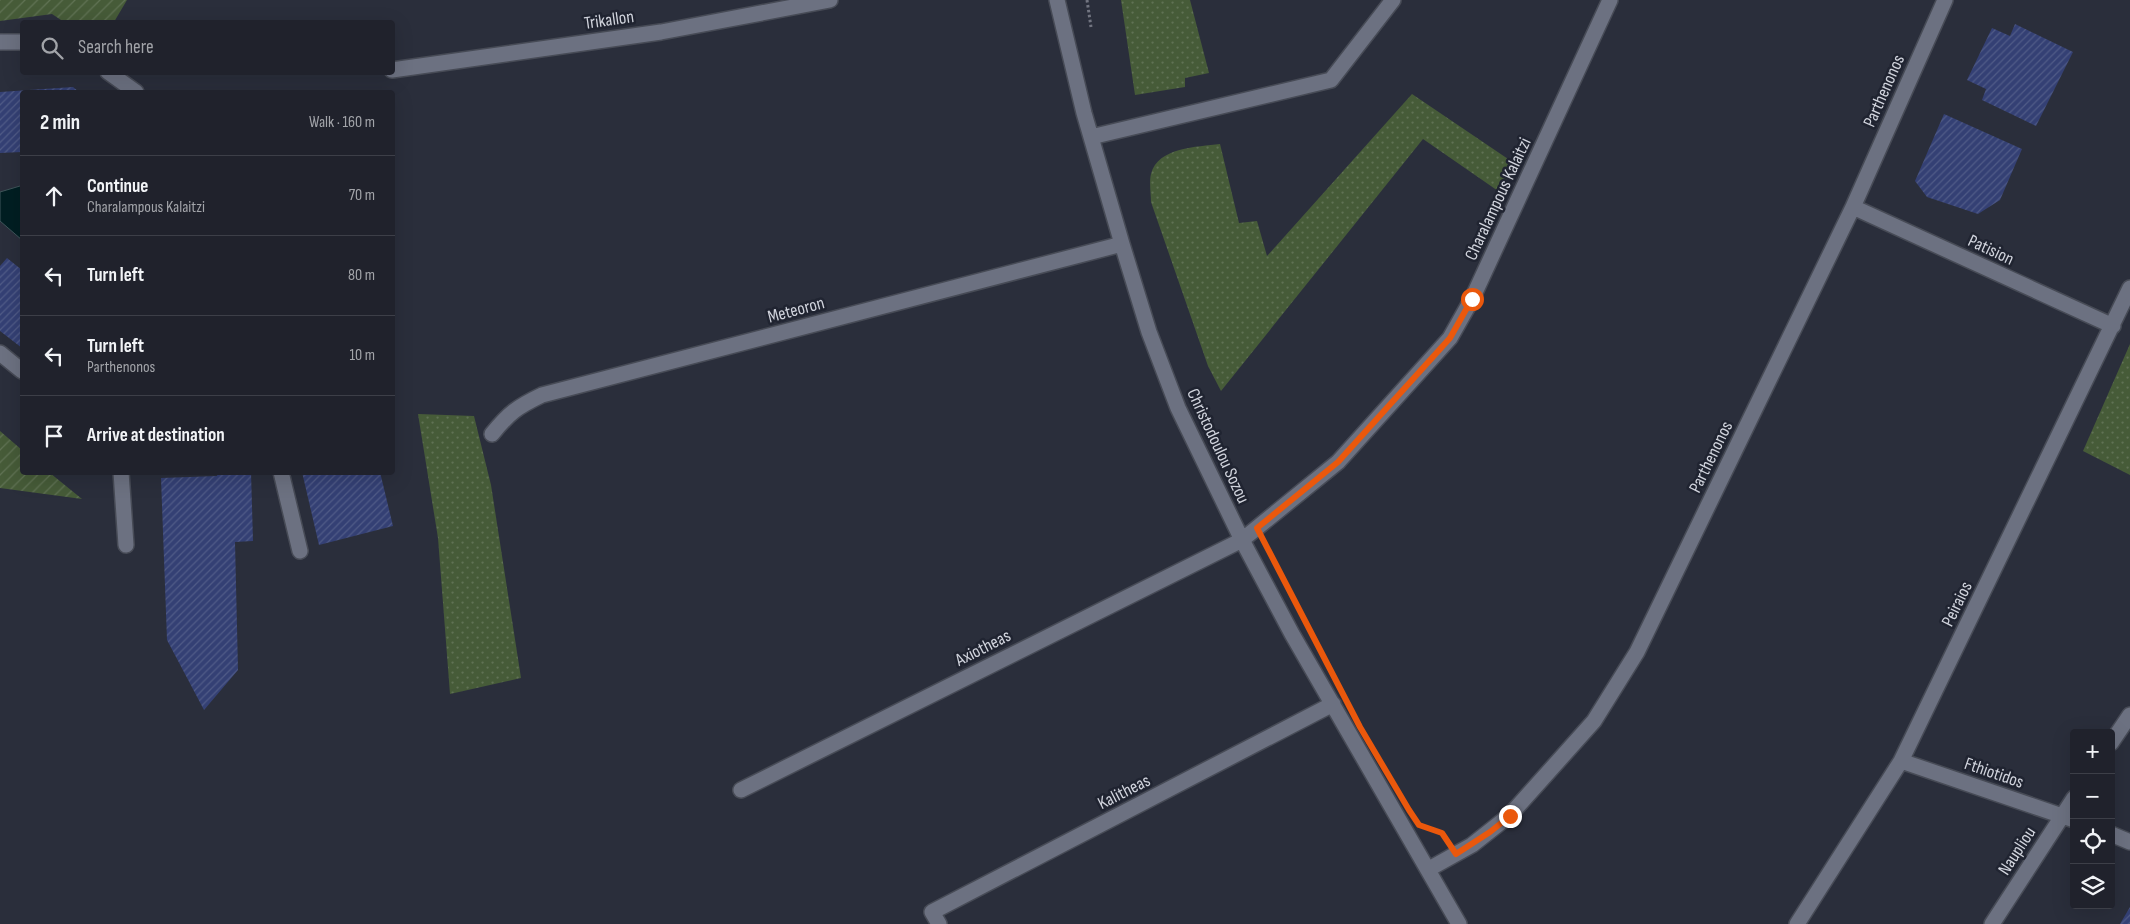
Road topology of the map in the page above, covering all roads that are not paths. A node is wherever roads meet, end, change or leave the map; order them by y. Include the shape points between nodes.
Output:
1 (830, 0) edge
2 (1057, 0) edge
3 (1393, 0) edge
4 (1610, 0) edge
5 (1945, 0) edge
6 (0, 42) edge
7 (20, 42) edge
8 (395, 70) edge
9 (112, 75) edge
10 (133, 90) edge
11 (1091, 137) junction
12 (1853, 207) junction
13 (1122, 244) junction
14 (2130, 288) edge
15 (2113, 326) junction
16 (0, 353) edge
17 (20, 369) edge
18 (492, 434) dead end
19 (121, 475) edge
20 (282, 475) edge
21 (1242, 540) junction
22 (126, 545) dead end
23 (300, 551) dead end
24 (1333, 704) junction
25 (2130, 715) edge
26 (2115, 736) edge
27 (1901, 761) junction
28 (741, 790) dead end
29 (2067, 818) edge
30 (2115, 836) edge
31 (2130, 842) edge
32 (1430, 869) junction
33 (935, 918) edge
34 (1460, 924) edge
35 (1796, 924) edge
36 (1992, 924) edge

1 - 8 street, Trikallon via 661,32
2 - 11 street, Christodoulou Sozou
3 - 11 street via 1331,80
4 - 21 street, Charalampous Kalaitzi via 1472,299 1450,338 1338,462
5 - 12 street, Parthenonos
6 - 7 street
9 - 10 street
11 - 13 street, Christodoulou Sozou
12 - 15 street, Patision
12 - 32 street, Parthenonos via 1638,652 1594,722 1510,816
13 - 18 street, Meteoron via 542,395 518,406
13 - 21 street, Christodoulou Sozou via 1149,332 1178,408
14 - 15 street, Peiraios
15 - 27 street, Peiraios
16 - 17 street
19 - 22 street
20 - 23 street
21 - 24 street, Christodoulou Sozou
21 - 28 street, Axiotheas
24 - 32 street, Christodoulou Sozou
24 - 33 street, Kalitheas
25 - 26 street
27 - 29 street, Fthiotidos
27 - 35 street, Peiraios
29 - 36 street, Naupliou
30 - 31 street
32 - 34 street, Christodoulou Sozou

